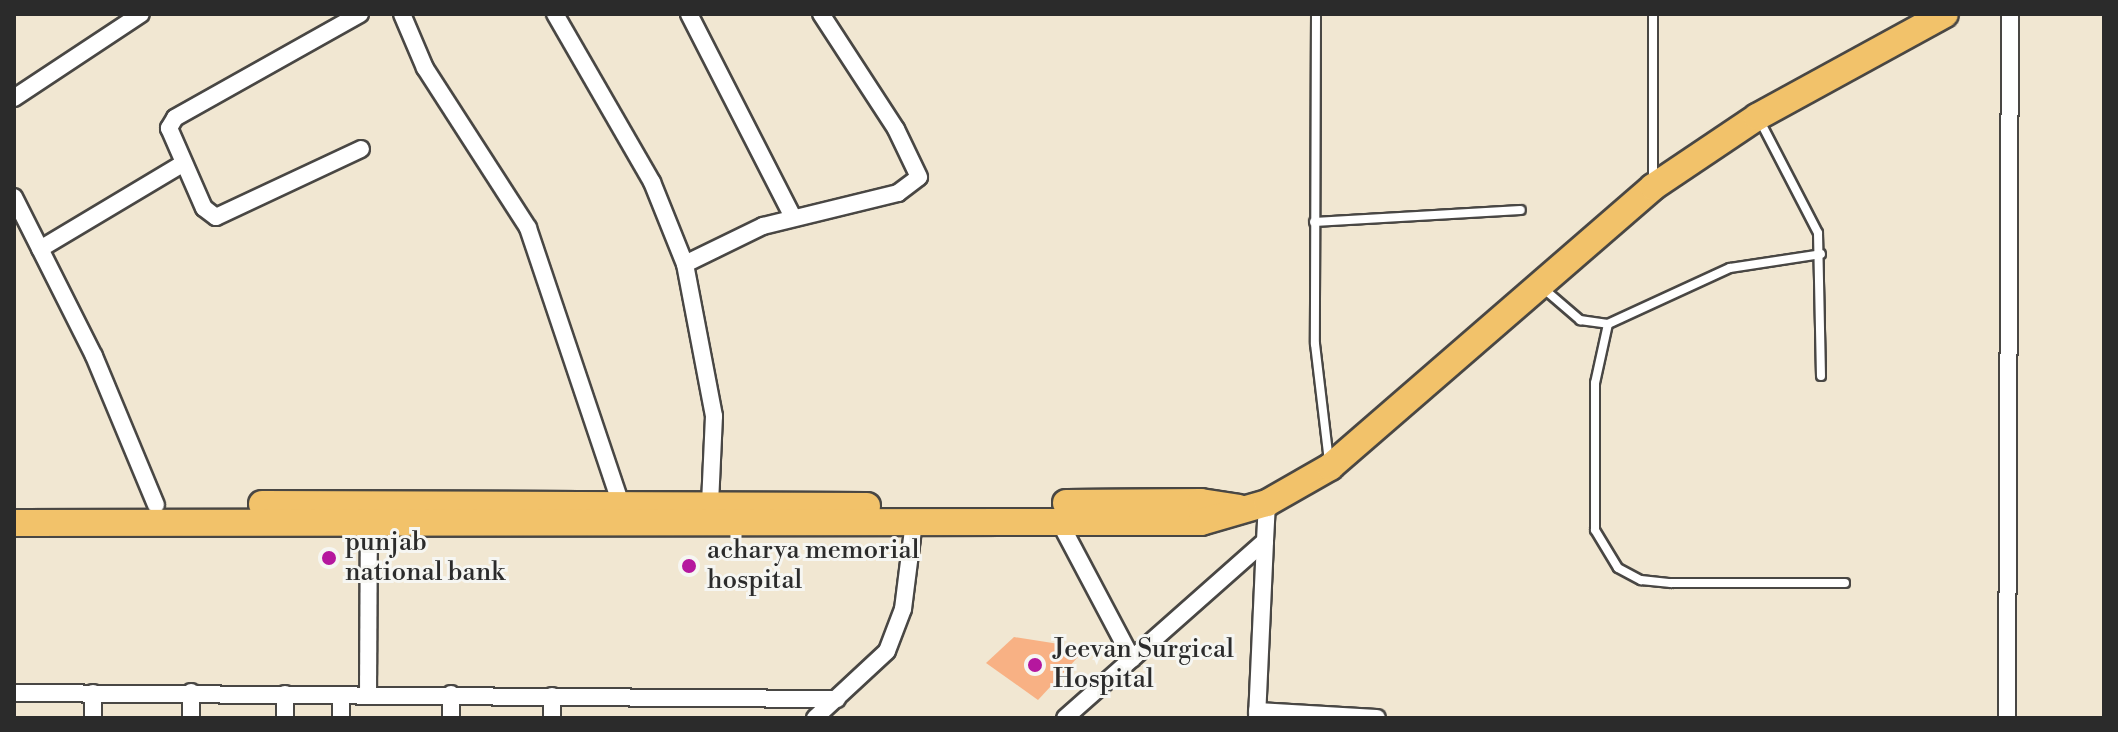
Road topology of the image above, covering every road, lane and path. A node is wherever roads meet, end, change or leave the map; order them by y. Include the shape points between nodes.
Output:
1 (141, 14) edge
2 (360, 14) edge
3 (402, 14) edge
4 (555, 14) edge
5 (689, 14) edge
6 (821, 14) edge
7 (1316, 14) edge
8 (1653, 14) edge
9 (1945, 14) edge
10 (2010, 14) edge
11 (14, 98) edge
12 (1757, 117) junction
13 (361, 149) dead end
14 (182, 164) junction
15 (1653, 187) junction
16 (14, 197) edge
17 (1521, 210) dead end
18 (793, 217) junction
19 (1314, 222) junction
20 (40, 249) junction
21 (1821, 254) junction
22 (685, 264) junction
23 (1538, 284) junction
24 (1608, 324) junction
25 (1821, 376) dead end
26 (1330, 467) junction
27 (621, 504) junction
28 (14, 505) edge
29 (156, 505) junction
30 (710, 505) junction
31 (1254, 506) junction
32 (1059, 521) junction
33 (369, 522) junction
34 (914, 522) junction
35 (14, 523) edge
36 (1265, 541) junction
37 (1845, 583) dead end
38 (1132, 659) junction
39 (191, 692) junction
40 (14, 693) edge
41 (93, 693) junction
42 (285, 694) junction
43 (368, 694) junction
44 (451, 694) junction
45 (341, 695) junction
46 (552, 696) junction
47 (837, 699) junction
48 (1257, 715) edge
49 (93, 718) edge
50 (191, 718) edge
51 (285, 718) edge
52 (341, 718) edge
53 (451, 718) edge
54 (552, 718) edge
55 (815, 718) edge
56 (1065, 718) edge
57 (1377, 718) edge
58 (2007, 718) edge

1 - 11 street
2 - 14 street via 175,118 169,128
3 - 27 street via 425,68 528,228
4 - 22 street via 652,182
5 - 18 street
6 - 18 street via 896,129 919,177 898,193
7 - 19 lane
8 - 15 lane
9 - 12 highway
10 - 58 street
12 - 15 highway
12 - 21 lane via 1809,207
13 - 14 street via 216,217 204,208
14 - 20 street
15 - 23 highway
16 - 20 street
17 - 19 lane
18 - 22 street
19 - 26 lane via 1315,344
20 - 29 street via 115,403
21 - 24 lane via 1730,268
21 - 25 lane
22 - 30 street via 714,416
23 - 24 lane via 1580,320
23 - 26 highway
24 - 37 lane via 1595,383 1595,530 1618,568 1641,580 1671,583
26 - 31 highway
27 - 29 highway
27 - 30 highway
28 - 29 highway
30 - 31 highway
31 - 32 highway via 1201,522
31 - 36 street
32 - 34 highway
32 - 38 street
33 - 34 highway
33 - 35 highway
33 - 43 street
34 - 47 street via 903,609 887,651
36 - 38 street
36 - 48 street
38 - 56 street
39 - 41 street
39 - 42 street
39 - 50 street
40 - 41 street
41 - 49 street
42 - 45 street
42 - 51 street
43 - 44 street
43 - 45 street
44 - 46 street
44 - 53 street
45 - 52 street
46 - 47 street
46 - 54 street
47 - 55 street
48 - 57 street

